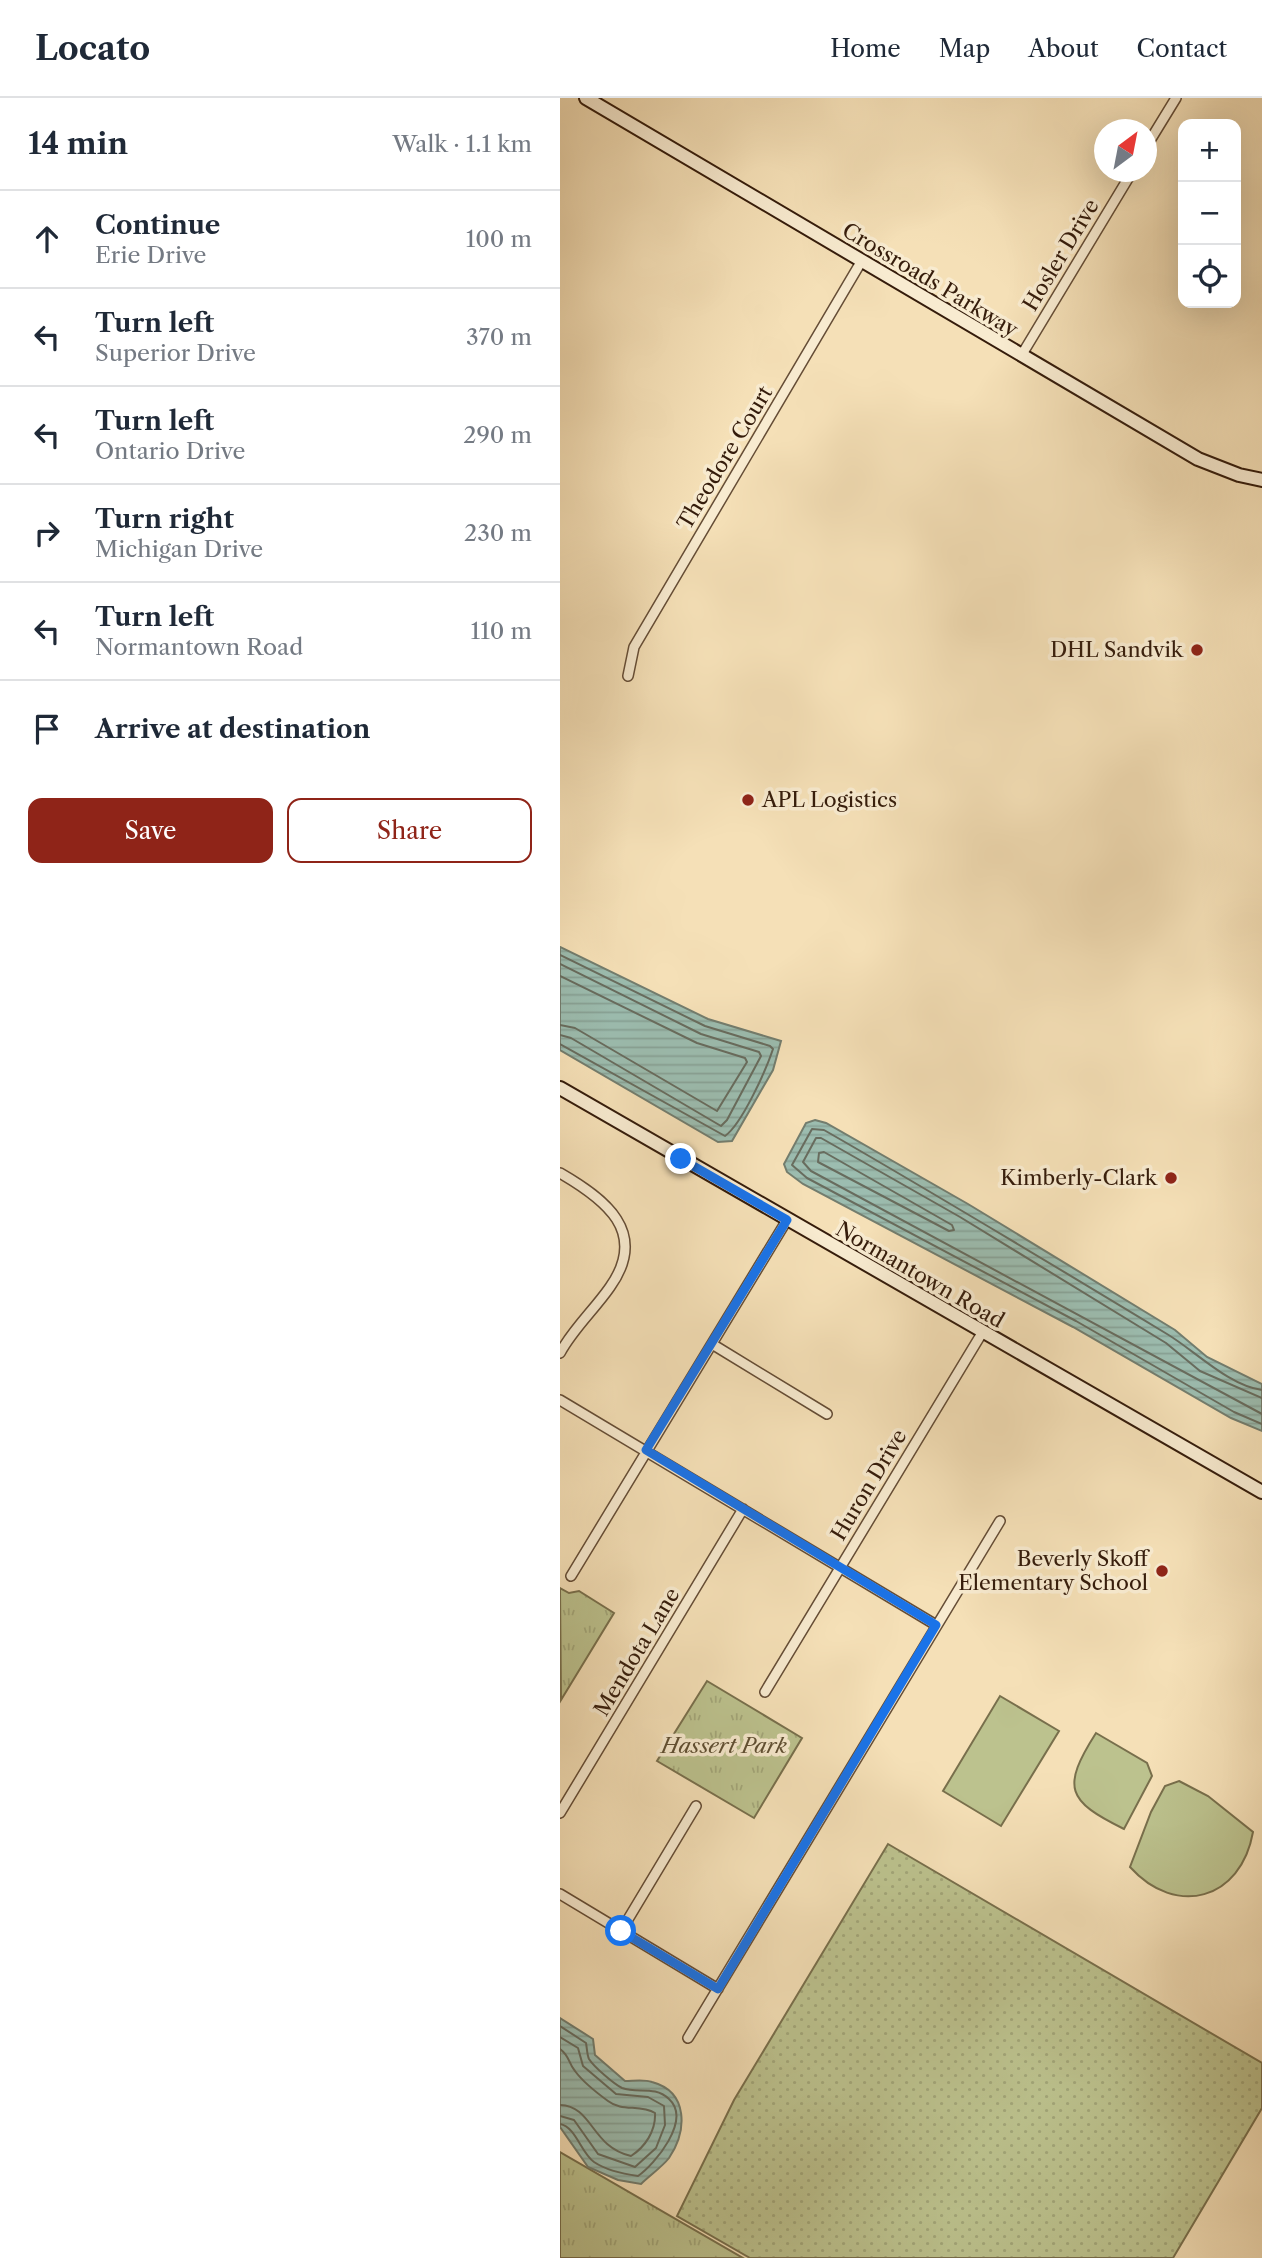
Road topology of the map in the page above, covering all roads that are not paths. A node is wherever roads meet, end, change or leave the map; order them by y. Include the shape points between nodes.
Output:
1 (586, 98) edge
2 (1176, 98) edge
3 (1157, 129) edge
4 (1126, 182) edge
5 (862, 262) junction
6 (1021, 356) junction
7 (1262, 480) edge
8 (628, 676) dead end
9 (560, 1088) edge
10 (560, 1173) edge
11 (787, 1220) junction
12 (982, 1333) junction
13 (712, 1344) junction
14 (560, 1353) edge
15 (560, 1400) edge
16 (827, 1414) dead end
17 (646, 1450) junction
18 (1262, 1492) edge
19 (743, 1509) junction
20 (1000, 1521) dead end
21 (839, 1566) junction
22 (570, 1576) dead end
23 (936, 1625) junction
24 (765, 1692) dead end
25 (696, 1805) dead end
26 (560, 1813) edge
27 (560, 1894) edge
28 (621, 1931) junction
29 (718, 1989) junction
30 (688, 2038) dead end

1 - 5 street, Crossroads Parkway
2 - 3 street
4 - 6 street, Hosler Drive
5 - 6 street, Crossroads Parkway
5 - 8 street, Theodore Court via 634,647
6 - 7 street, Crossroads Parkway via 1198,459
9 - 11 street, Normantown Road
10 - 14 street via 608,1206 622,1230 624,1255 615,1278
11 - 12 street, Normantown Road
11 - 13 street
12 - 18 street, Normantown Road
12 - 21 street, Huron Drive
13 - 16 street
13 - 17 street
15 - 17 street
17 - 19 street
17 - 22 street
19 - 21 street
19 - 26 street, Mendota Lane
20 - 23 street
21 - 23 street
21 - 24 street, Huron Drive
23 - 29 street
25 - 28 street
27 - 28 street
28 - 29 street
29 - 30 street

